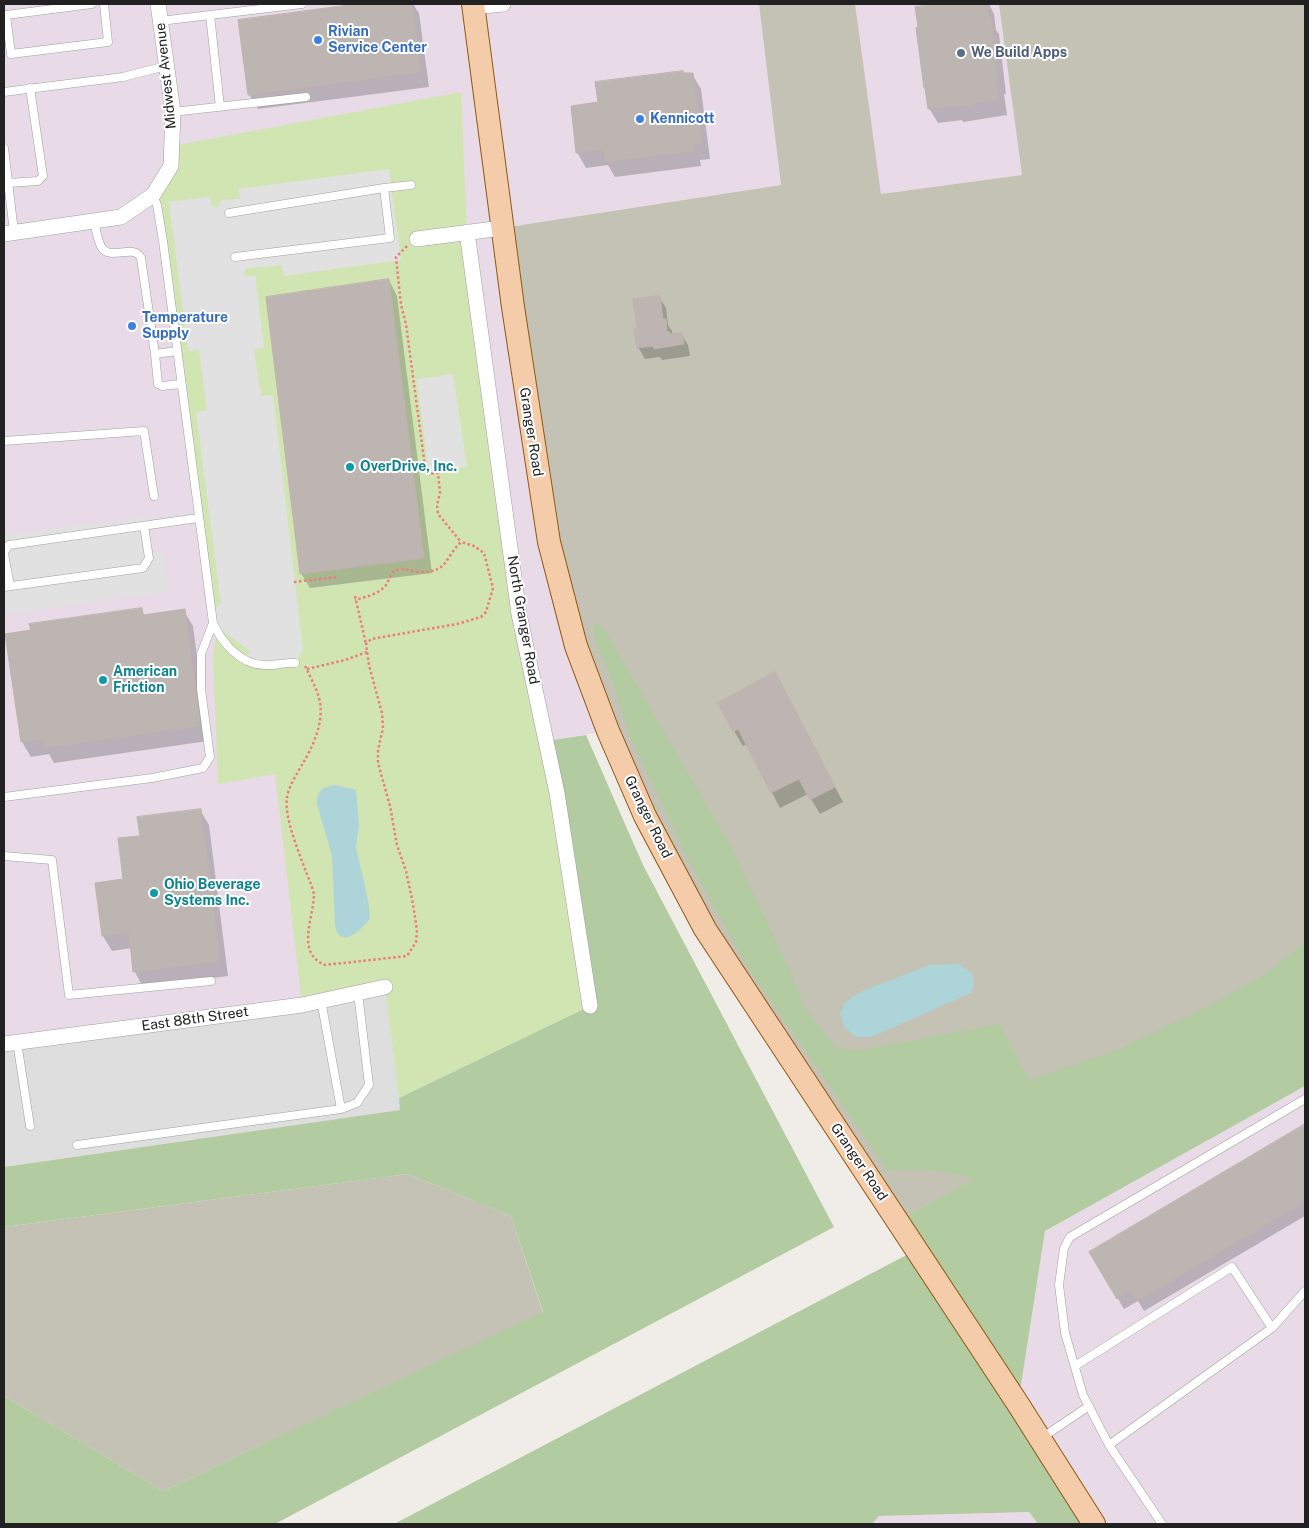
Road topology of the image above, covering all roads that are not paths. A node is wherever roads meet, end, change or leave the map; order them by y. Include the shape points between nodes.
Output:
1 (92, 4) edge
2 (104, 4) edge
3 (158, 4) edge
4 (302, 4) edge
5 (503, 4) edge
6 (473, 6) edge
7 (210, 15) junction
8 (160, 21) junction
9 (166, 66) junction
10 (30, 88) junction
11 (4, 92) edge
12 (306, 97) dead end
13 (220, 107) junction
14 (173, 112) junction
15 (4, 148) edge
16 (8, 183) junction
17 (411, 185) dead end
18 (384, 188) junction
19 (154, 195) junction
20 (229, 213) dead end
21 (94, 221) junction
22 (502, 228) junction
23 (467, 232) junction
24 (9, 233) edge
25 (417, 239) road end
26 (235, 257) dead end
27 (177, 351) junction
28 (155, 354) junction
29 (181, 384) junction
30 (4, 440) edge
31 (154, 496) dead end
32 (198, 518) junction
33 (144, 526) junction
34 (4, 553) edge
35 (7, 587) edge
36 (213, 623) junction
37 (300, 662) road end
38 (4, 797) edge
39 (4, 856) edge
40 (212, 980) dead end
41 (385, 987) dead end
42 (358, 993) junction
43 (321, 1000) junction
44 (590, 1006) dead end
45 (10, 1043) edge
46 (1305, 1099) edge
47 (341, 1109) junction
48 (30, 1126) dead end
49 (77, 1145) dead end
50 (1305, 1292) edge
51 (1272, 1328) junction
52 (1075, 1366) junction
53 (1089, 1406) junction
54 (1040, 1439) junction
55 (1109, 1445) junction
56 (1094, 1524) edge
57 (1162, 1524) edge

1 - 2 lane via 6,15 12,54 108,42
3 - 8 street, Midwest Avenue
4 - 7 lane
5 - 6 street
6 - 22 main road, Granger Road
7 - 8 lane
7 - 13 lane
8 - 9 street, Midwest Avenue
9 - 10 lane via 123,77
9 - 14 street, Midwest Avenue
10 - 11 lane
10 - 16 lane via 43,176 38,180
12 - 13 lane
13 - 14 lane
14 - 19 street, Midwest Avenue via 171,166
15 - 16 lane
16 - 24 lane
17 - 18 lane
18 - 20 lane
18 - 26 lane via 390,238
19 - 21 street, Midwest Avenue via 121,217
19 - 27 lane
21 - 24 street, Midwest Avenue
21 - 28 lane via 103,250 140,255
22 - 23 street
22 - 54 main road, Granger Road via 549,542 576,646 645,816 705,929
23 - 25 street
23 - 44 street, North Granger Road via 519,614 557,793
27 - 28 lane
27 - 29 lane
28 - 29 lane via 158,384
29 - 32 lane
30 - 31 lane via 144,431
32 - 33 lane
32 - 36 lane
33 - 34 lane via 8,545
33 - 35 lane via 149,558 143,568
34 - 35 lane
36 - 37 lane via 234,653 250,663 263,666
36 - 38 lane via 201,654 201,689 210,757 203,768 152,778
39 - 40 lane via 52,860 69,994
41 - 42 street, East 88th Street
42 - 43 street, East 88th Street
42 - 47 lane via 369,1085 357,1103
43 - 45 street, East 88th Street
43 - 47 lane
45 - 48 lane
46 - 52 lane via 1070,1237 1064,1248 1059,1285 1065,1333
47 - 49 lane
50 - 51 lane
51 - 52 lane via 1232,1267
51 - 55 lane
52 - 53 lane
53 - 54 lane
53 - 55 lane
54 - 56 main road, Granger Road
55 - 57 lane

